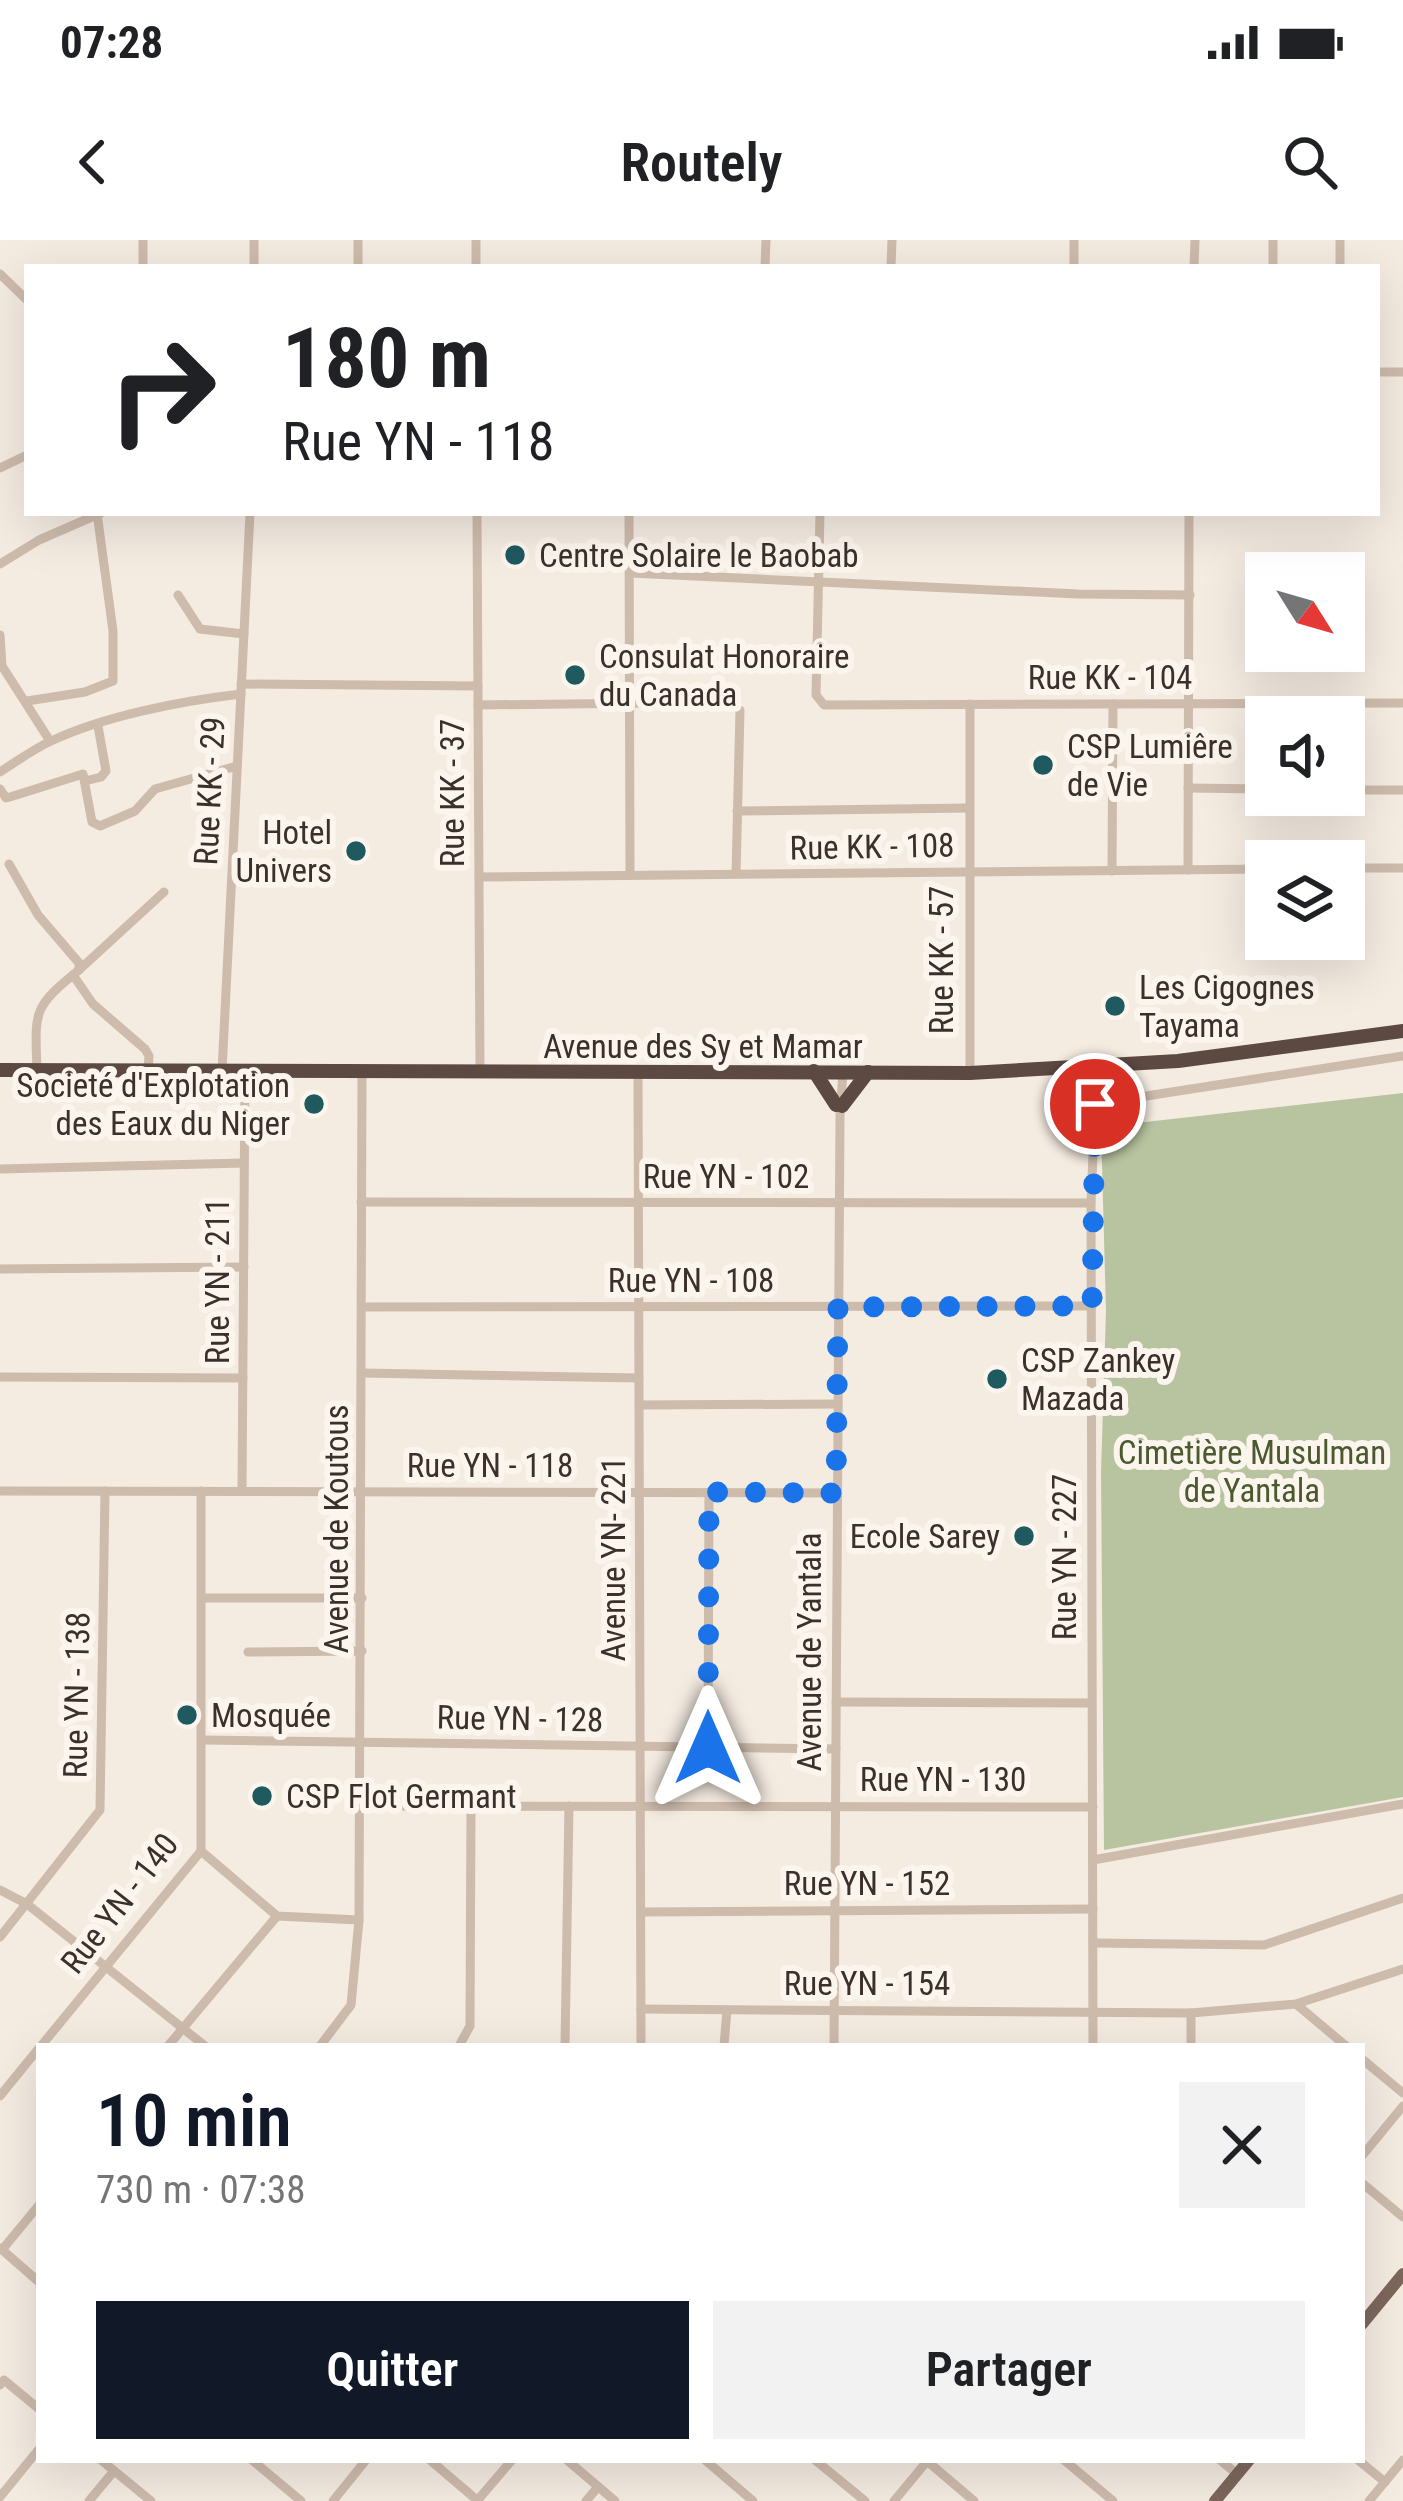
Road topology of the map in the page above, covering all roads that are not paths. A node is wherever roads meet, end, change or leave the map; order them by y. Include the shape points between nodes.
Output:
1 (0, 274) edge
2 (24, 297) edge
3 (93, 516) edge
4 (98, 516) edge
5 (250, 516) edge
6 (477, 516) edge
7 (629, 516) edge
8 (820, 516) edge
9 (1189, 516) edge
10 (0, 564) edge
11 (630, 573) junction
12 (820, 583) junction
13 (178, 595) dead end
14 (1190, 596) junction
15 (244, 634) junction
16 (0, 635) edge
17 (1, 667) edge
18 (478, 686) junction
19 (241, 689) junction
20 (27, 701) junction
21 (1403, 703) edge
22 (630, 704) junction
23 (970, 704) junction
24 (1113, 704) junction
25 (1188, 704) junction
26 (478, 705) junction
27 (98, 726) junction
28 (50, 742) junction
29 (237, 766) junction
30 (0, 772) edge
31 (86, 781) junction
32 (1188, 788) junction
33 (0, 789) edge
34 (1245, 789) edge
35 (1365, 790) edge
36 (1403, 790) edge
37 (969, 808) junction
38 (737, 811) junction
39 (9, 864) dead end
40 (1365, 868) edge
41 (1403, 868) edge
42 (1245, 869) edge
43 (1188, 870) junction
44 (1112, 871) junction
45 (968, 872) junction
46 (736, 874) junction
47 (630, 875) junction
48 (479, 877) junction
49 (164, 892) dead end
50 (76, 973) junction
51 (1403, 1031) edge
52 (1403, 1056) edge
53 (1089, 1068) junction
54 (0, 1070) edge
55 (38, 1070) junction
56 (148, 1070) junction
57 (222, 1071) junction
58 (245, 1071) junction
59 (814, 1071) junction
60 (638, 1072) junction
61 (840, 1072) junction
62 (868, 1072) junction
63 (362, 1073) junction
64 (480, 1073) junction
65 (970, 1073) junction
66 (1095, 1104) junction
67 (839, 1108) junction
68 (244, 1163) junction
69 (0, 1169) edge
70 (361, 1202) junction
71 (639, 1202) junction
72 (839, 1203) junction
73 (1091, 1203) junction
74 (244, 1267) junction
75 (0, 1269) edge
76 (362, 1306) junction
77 (639, 1306) junction
78 (1092, 1306) junction
79 (838, 1307) junction
80 (363, 1373) junction
81 (0, 1377) edge
82 (243, 1378) junction
83 (639, 1378) junction
84 (838, 1405) junction
85 (639, 1406) junction
86 (0, 1491) edge
87 (105, 1491) junction
88 (201, 1491) junction
89 (242, 1491) junction
90 (363, 1491) junction
91 (639, 1492) junction
92 (709, 1492) junction
93 (836, 1493) junction
94 (202, 1598) junction
95 (362, 1598) junction
96 (362, 1651) junction
97 (248, 1652) dead end
98 (836, 1702) junction
99 (1091, 1703) junction
100 (204, 1740) junction
101 (362, 1742) junction
102 (640, 1746) junction
103 (708, 1748) junction
104 (836, 1749) junction
105 (1403, 1804) edge
106 (361, 1806) junction
107 (472, 1806) junction
108 (568, 1806) junction
109 (640, 1806) junction
110 (837, 1806) junction
111 (1093, 1807) junction
112 (201, 1851) junction
113 (1093, 1860) junction
114 (0, 1890) edge
115 (1403, 1898) edge
116 (27, 1904) junction
117 (1093, 1909) junction
118 (835, 1910) junction
119 (641, 1912) junction
120 (277, 1916) junction
121 (359, 1920) junction
122 (0, 1937) edge
123 (1093, 1943) junction
124 (105, 1966) junction
125 (1403, 1969) edge
126 (1296, 2003) junction
127 (641, 2009) junction
128 (727, 2010) junction
129 (834, 2010) junction
130 (1092, 2011) junction
131 (1191, 2013) junction
132 (183, 2028) junction
133 (1333, 2042) edge
134 (43, 2043) edge
135 (171, 2043) edge
136 (201, 2043) edge
137 (322, 2043) edge
138 (461, 2043) edge
139 (565, 2043) edge
140 (641, 2043) edge
141 (724, 2043) edge
142 (835, 2043) edge
143 (1093, 2043) edge
144 (1191, 2043) edge
145 (36, 2052) edge
146 (1365, 2061) edge
147 (1403, 2093) edge
148 (0, 2096) edge
149 (1403, 2106) edge
150 (1365, 2152) edge
151 (1365, 2185) edge
152 (36, 2208) edge
153 (1403, 2217) edge
154 (1, 2249) edge
155 (1403, 2274) edge
156 (36, 2279) edge
157 (1365, 2320) edge
158 (2, 2382) edge
159 (36, 2407) edge
160 (36, 2454) edge
161 (1403, 2460) edge
162 (105, 2463) edge
163 (256, 2463) edge
164 (364, 2463) edge
165 (433, 2463) edge
166 (509, 2463) edge
167 (570, 2463) edge
168 (708, 2463) edge
169 (820, 2463) edge
170 (925, 2463) edge
171 (929, 2463) edge
172 (1068, 2463) edge
173 (1224, 2463) edge
174 (1246, 2463) edge
175 (1362, 2463) edge
176 (114, 2471) junction
177 (1237, 2474) junction
178 (1385, 2482) junction
179 (598, 2487) junction
180 (1099, 2489) junction
181 (0, 2497) edge
182 (89, 2501) edge
183 (151, 2501) edge
184 (301, 2501) edge
185 (333, 2501) edge
186 (477, 2501) edge
187 (586, 2501) edge
188 (616, 2501) edge
189 (753, 2501) edge
190 (865, 2501) edge
191 (894, 2501) edge
192 (974, 2501) edge
193 (1089, 2501) edge
194 (1113, 2501) edge
195 (1215, 2501) edge
196 (1369, 2501) edge

1 - 2 street
3 - 10 street
4 - 20 street via 113,681
5 - 15 street, Rue KK - 29
6 - 18 street, Rue KK - 37
7 - 11 street
8 - 12 street
9 - 14 street
11 - 12 street
11 - 22 street
12 - 14 street
12 - 23 street, Rue KK - 104 via 819,701
13 - 15 street via 200,629
14 - 25 street
15 - 19 street, Rue KK - 29
16 - 17 street
17 - 20 street
18 - 19 street
18 - 26 street, Rue KK - 37
19 - 27 street
19 - 29 street, Rue KK - 29
20 - 28 street
21 - 25 street, Rue KK - 104
22 - 26 street
22 - 38 street via 736,706
22 - 47 street
23 - 24 street, Rue KK - 104
23 - 37 street, Rue KK - 57
24 - 25 street, Rue KK - 104
24 - 44 street
25 - 32 street
26 - 48 street, Rue KK - 37
27 - 28 street
27 - 31 street via 106,771
28 - 30 street
29 - 31 street via 155,789 135,811 100,826 92,822
29 - 57 street, Rue KK - 29
31 - 33 street via 79,772 6,798
32 - 34 street
32 - 43 street
35 - 36 street
37 - 38 street
37 - 45 street, Rue KK - 57
38 - 46 street
39 - 50 street via 38,915 74,955
40 - 41 street
42 - 43 street, Rue KK - 108
43 - 44 street, Rue KK - 108
44 - 45 street, Rue KK - 108
45 - 46 street, Rue KK - 108
45 - 65 street, Rue KK - 57
46 - 47 street, Rue KK - 108
47 - 48 street, Rue KK - 108
48 - 64 street, Rue KK - 37
49 - 50 street
50 - 55 street via 36,1017
50 - 56 street via 93,1004 145,1049
51 - 53 highway, Avenue des Sy et Mamar
52 - 66 street
53 - 65 highway, Avenue des Sy et Mamar
53 - 66 street, Rue YN - 227
54 - 55 highway, Avenue des Sy et Mamar
55 - 56 highway, Avenue des Sy et Mamar
56 - 57 highway, Avenue des Sy et Mamar
57 - 58 highway, Avenue des Sy et Mamar
58 - 63 highway, Avenue des Sy et Mamar
58 - 68 street, Rue YN - 211
59 - 60 highway, Avenue des Sy et Mamar
59 - 61 highway, Avenue des Sy et Mamar
59 - 67 highway
60 - 64 highway, Avenue des Sy et Mamar
60 - 71 street, Avenue YN- 221
61 - 62 highway, Avenue des Sy et Mamar
61 - 67 street, Avenue de Yantala
62 - 65 highway, Avenue des Sy et Mamar
62 - 67 highway
63 - 64 highway, Avenue des Sy et Mamar
63 - 70 street, Avenue de Koutous
66 - 73 street, Rue YN - 227
67 - 72 street, Avenue de Yantala
68 - 69 street
68 - 74 street, Rue YN - 211
70 - 71 street, Rue YN - 102
70 - 76 street, Avenue de Koutous
71 - 72 street, Rue YN - 102
71 - 77 street, Avenue YN- 221
72 - 73 street, Rue YN - 102
72 - 79 street, Avenue de Yantala
73 - 78 street, Rue YN - 227
74 - 75 street
74 - 82 street, Rue YN - 211
76 - 77 street, Rue YN - 108
76 - 80 street, Avenue de Koutous
77 - 79 street, Rue YN - 108
77 - 83 street, Avenue YN- 221
78 - 79 street, Rue YN - 108
78 - 99 street, Rue YN - 227
79 - 84 street, Avenue de Yantala
80 - 83 street
80 - 90 street, Avenue de Koutous
81 - 82 street
82 - 89 street, Rue YN - 211
83 - 85 street, Avenue YN- 221
84 - 85 street
84 - 93 street, Avenue de Yantala
85 - 91 street, Avenue YN- 221
86 - 87 street, Rue YN - 118
87 - 88 street, Rue YN - 118
87 - 116 street, Rue YN - 138 via 102,1803
88 - 89 street, Rue YN - 118
88 - 94 street, Rue YN - 140
89 - 90 street, Rue YN - 118
90 - 91 street, Rue YN - 118
90 - 95 street, Avenue de Koutous
91 - 92 street, Rue YN - 118
91 - 102 street, Avenue YN- 221
92 - 93 street, Rue YN - 118
92 - 103 street
93 - 98 street, Avenue de Yantala
94 - 95 street
94 - 100 street, Rue YN - 140
95 - 96 street, Avenue de Koutous
96 - 97 street
96 - 101 street, Avenue de Koutous
98 - 99 street
98 - 104 street, Avenue de Yantala
99 - 111 street, Rue YN - 227
100 - 101 street, Rue YN - 128
100 - 112 street, Rue YN - 140
101 - 102 street, Rue YN - 128
101 - 106 street, Avenue de Koutous
102 - 103 street, Rue YN - 128
102 - 109 street, Avenue YN- 221
103 - 104 street, Rue YN - 128
104 - 110 street, Avenue de Yantala
105 - 113 street
106 - 107 street, Rue YN - 130
106 - 121 street, Avenue de Koutous
107 - 108 street, Rue YN - 130
107 - 138 street via 470,2026
108 - 109 street, Rue YN - 130
108 - 139 street
109 - 110 street, Rue YN - 130
109 - 119 street, Avenue YN- 221
110 - 111 street, Rue YN - 130
110 - 118 street, Avenue de Yantala
111 - 113 street, Rue YN - 227
112 - 120 street
112 - 124 street, Rue YN - 140
113 - 117 street, Rue YN - 227
114 - 116 street
115 - 123 street via 1264,1945
116 - 122 street, Rue YN - 138
116 - 124 street
117 - 118 street, Rue YN - 152
117 - 123 street, Rue YN - 227
118 - 119 street, Rue YN - 152
118 - 129 street, Avenue de Yantala
119 - 127 street, Avenue YN- 221
120 - 121 street
120 - 132 street
121 - 137 street, Avenue de Koutous via 351,2005
123 - 130 street, Rue YN - 227
124 - 132 street
124 - 134 street, Rue YN - 140
125 - 126 street, Rue YN - 154
126 - 131 street, Rue YN - 154
126 - 133 street
127 - 128 street, Rue YN - 154
127 - 140 street, Avenue YN- 221
128 - 129 street, Rue YN - 154
128 - 141 street
129 - 130 street, Rue YN - 154
129 - 142 street, Avenue de Yantala
130 - 131 street, Rue YN - 154
130 - 143 street, Rue YN - 227
131 - 144 street
132 - 135 street
132 - 136 street
145 - 148 street, Rue YN - 140
146 - 147 street
149 - 150 street
151 - 153 street
152 - 154 street
154 - 156 street
155 - 157 main road
158 - 159 street
160 - 181 street
161 - 178 street
162 - 176 street
163 - 184 street
164 - 185 street
165 - 186 street
166 - 186 street
167 - 179 street
168 - 189 street
169 - 190 street
170 - 191 street
171 - 192 street
172 - 180 street
173 - 177 street
174 - 177 main road
175 - 178 street
176 - 182 street
176 - 183 street
177 - 195 main road
178 - 196 street
179 - 187 street
179 - 188 street
180 - 193 street
180 - 194 street

